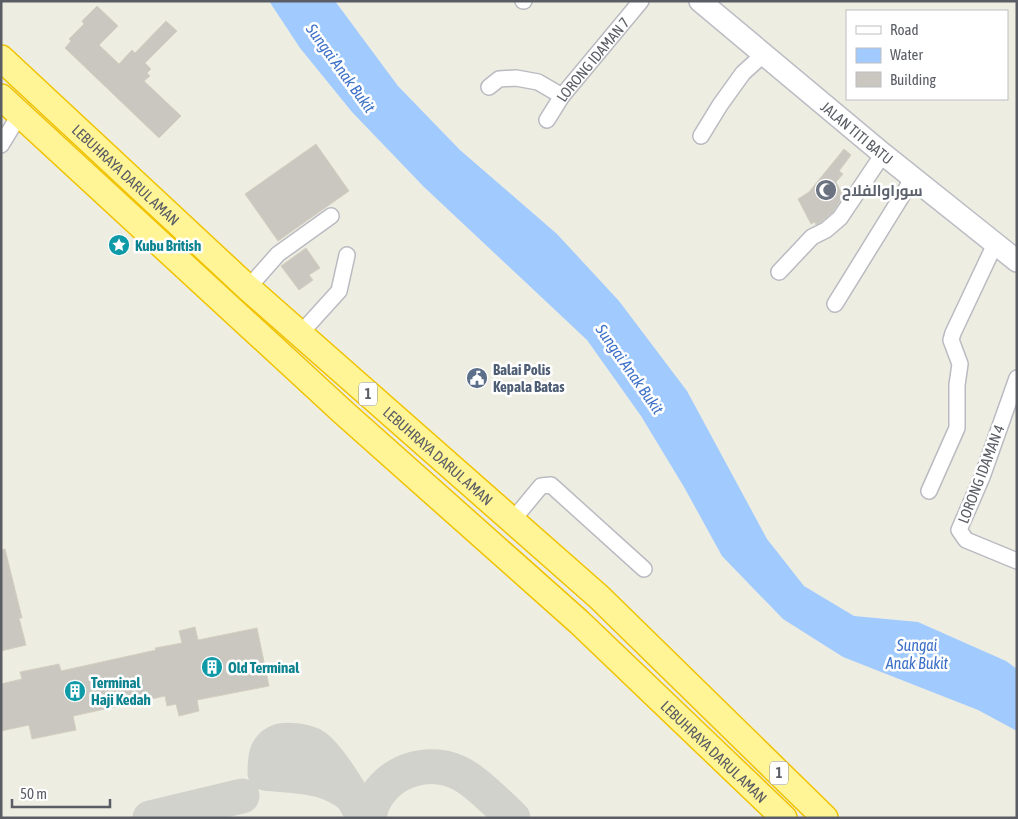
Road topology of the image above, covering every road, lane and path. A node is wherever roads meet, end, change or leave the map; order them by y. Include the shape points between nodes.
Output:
1 (641, 1) edge
2 (700, 1) edge
3 (764, 54) junction
4 (1, 58) edge
5 (489, 87) dead end
6 (562, 96) junction
7 (1, 97) edge
8 (20, 114) junction
9 (547, 120) dead end
10 (701, 136) dead end
11 (1, 145) edge
12 (883, 154) junction
13 (913, 178) junction
14 (331, 216) dead end
15 (995, 244) junction
16 (347, 255) dead end
17 (1017, 261) edge
18 (779, 272) dead end
19 (248, 288) junction
20 (835, 304) dead end
21 (300, 334) junction
22 (1017, 378) edge
23 (929, 491) dead end
24 (512, 520) junction
25 (1017, 561) edge
26 (644, 569) dead end
27 (599, 597) junction
28 (579, 622) junction
29 (784, 818) edge
30 (825, 818) edge

1 - 6 street, LORONG IDAMAN 7
2 - 3 main road, JALAN TITI BATU
3 - 10 street via 743,73
3 - 12 main road, JALAN TITI BATU
4 - 19 highway, LEBUHRAYA DARUL AMAN / 1
5 - 6 street via 499,79 516,78 538,82
6 - 9 street, LORONG IDAMAN 7
7 - 8 highway, LEBUHRAYA DARUL AMAN / 1
8 - 11 street
8 - 28 highway, LEBUHRAYA DARUL AMAN / 1 via 344,413
12 - 13 main road, JALAN TITI BATU
12 - 18 street via 840,218 812,237
13 - 15 main road, JALAN TITI BATU
13 - 20 street
14 - 19 street via 278,254
15 - 17 main road, JALAN TITI BATU
15 - 23 street via 953,332 952,340 960,364 957,428
16 - 21 street via 339,291
19 - 21 highway, LEBUHRAYA DARUL AMAN / 1
21 - 24 highway, LEBUHRAYA DARUL AMAN / 1
22 - 25 street, LORONG IDAMAN 4 via 960,530 966,540
24 - 26 street via 541,486 551,485
24 - 27 highway, LEBUHRAYA DARUL AMAN / 1
27 - 28 highway
27 - 30 highway, LEBUHRAYA DARUL AMAN / 1
28 - 29 highway, LEBUHRAYA DARUL AMAN / 1

